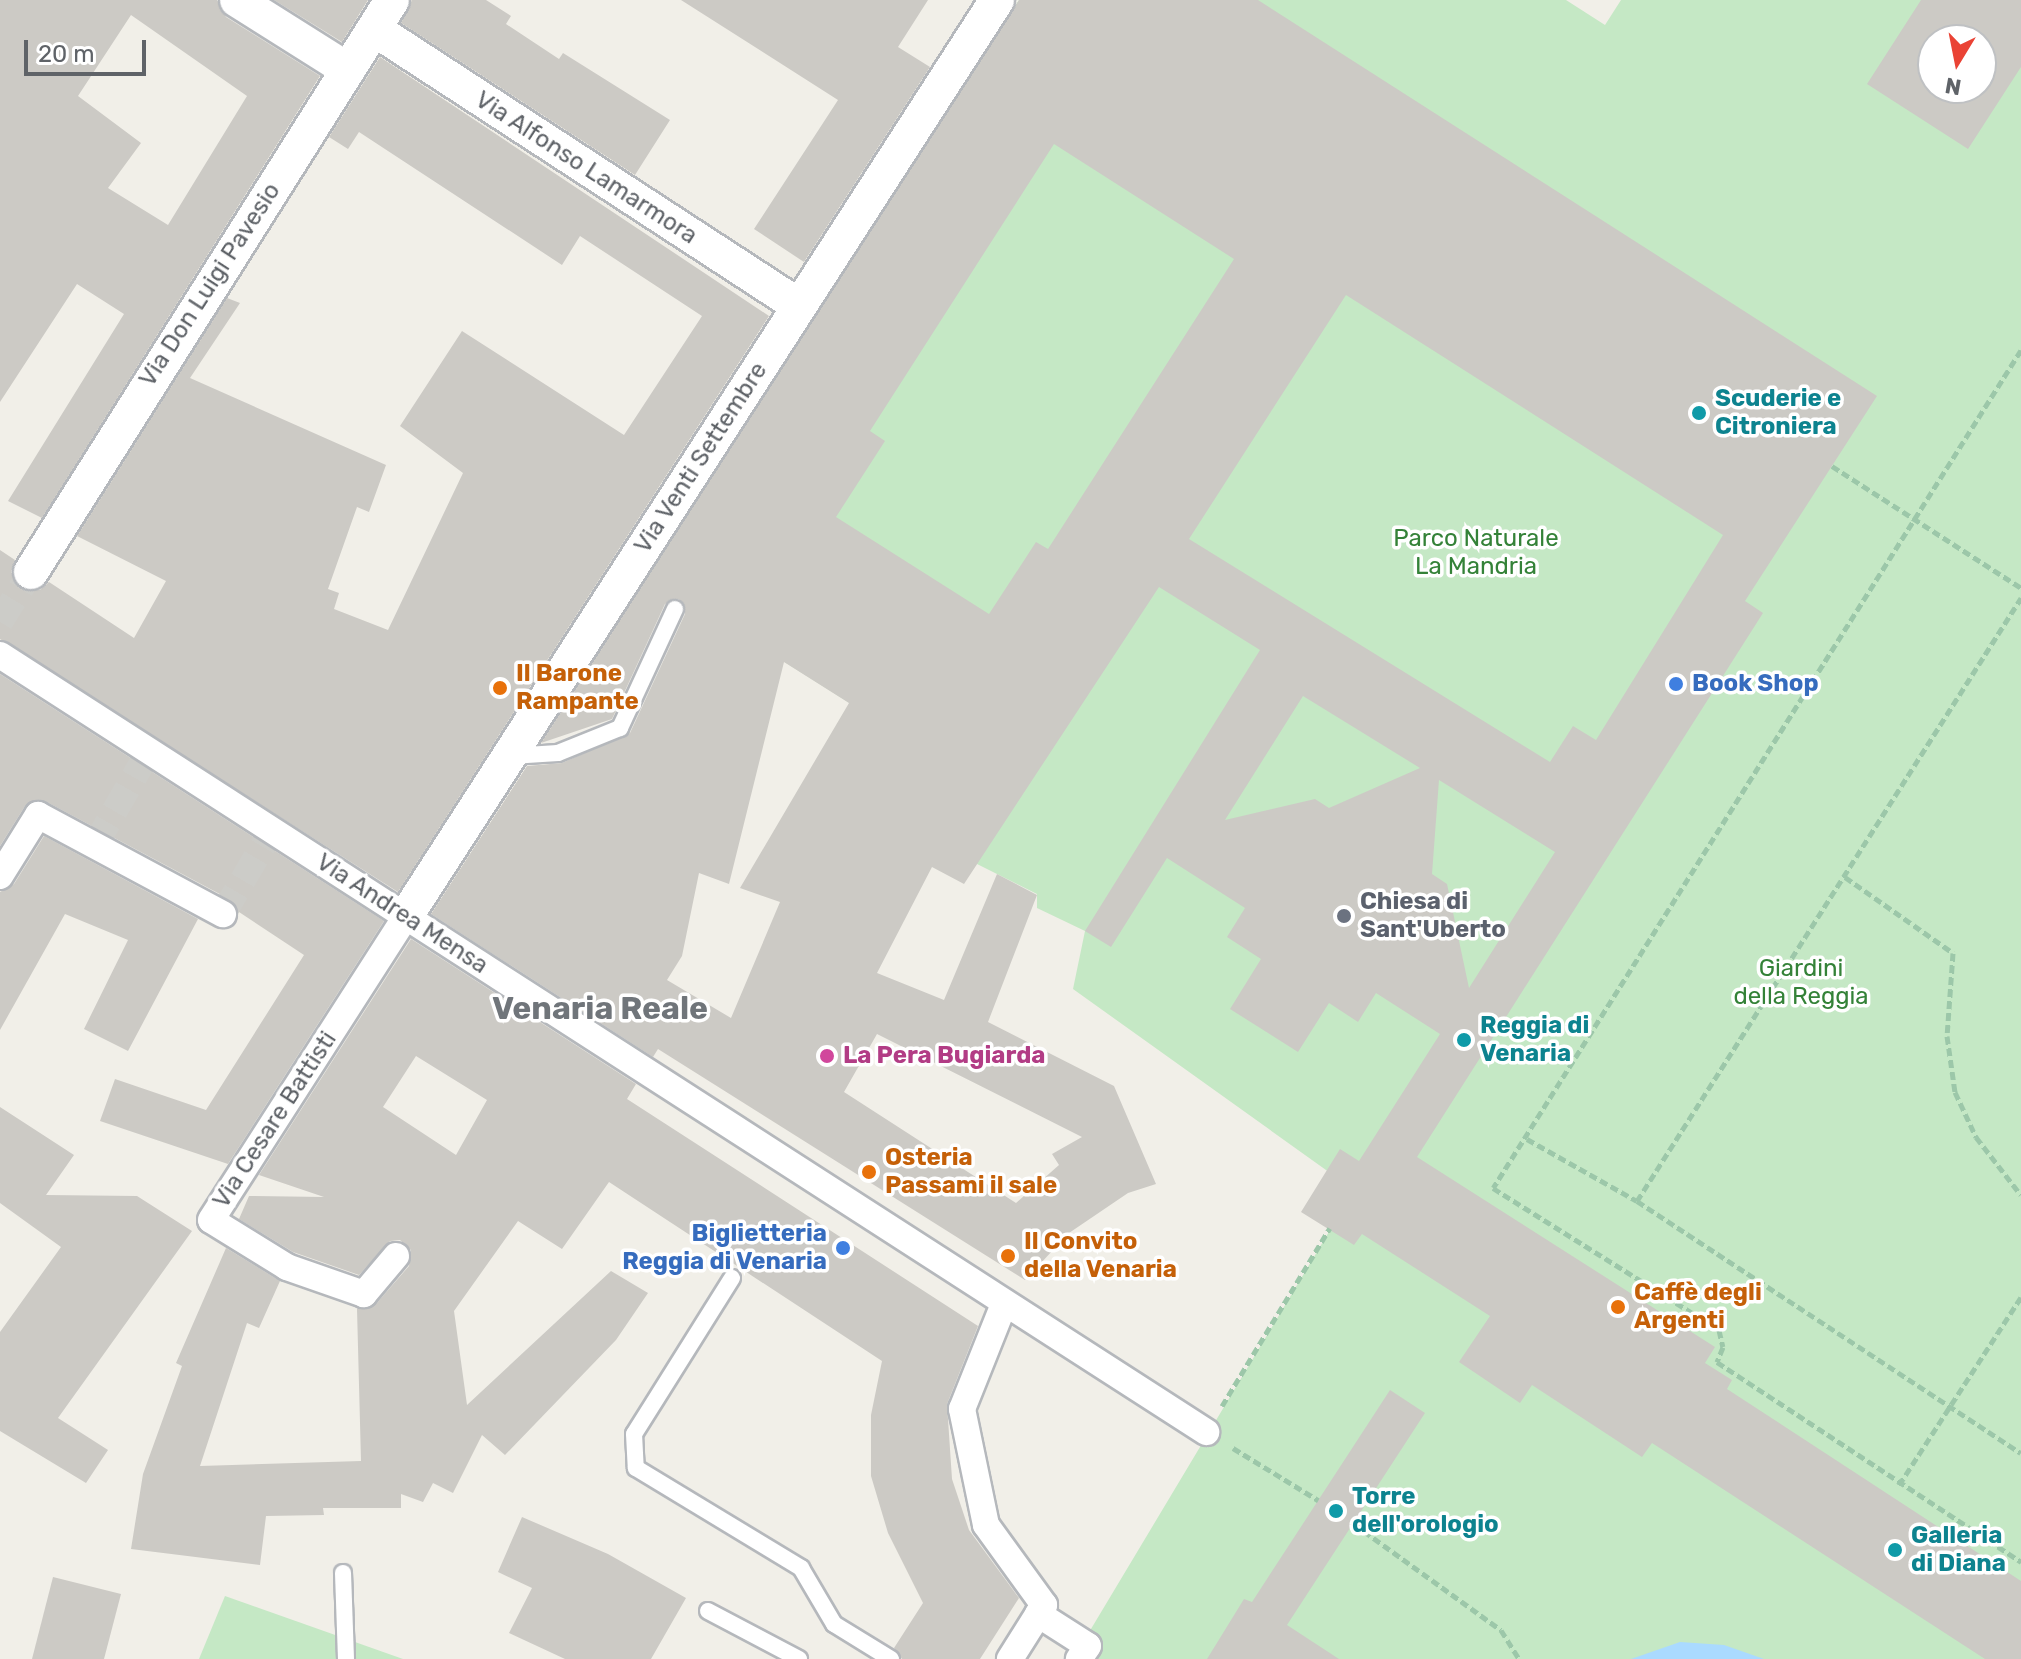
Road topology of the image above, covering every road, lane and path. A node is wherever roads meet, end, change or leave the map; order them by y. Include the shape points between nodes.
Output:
1 (237, 0) edge
2 (392, 0) edge
3 (997, 0) edge
4 (374, 29) junction
5 (348, 70) junction
6 (799, 306) junction
7 (2021, 350) edge
8 (1832, 466) dead end
9 (1917, 521) junction
10 (31, 572) tunnel mouth
11 (2021, 588) edge
12 (2021, 598) edge
13 (675, 609) dead end
14 (0, 655) edge
15 (509, 757) junction
16 (0, 876) edge
17 (1845, 877) junction
18 (223, 914) dead end
19 (406, 916) junction
20 (1527, 1139) junction
21 (2021, 1195) edge
22 (1637, 1201) junction
23 (1330, 1228) dead end
24 (396, 1256) dead end
25 (732, 1278) dead end
26 (2021, 1297) edge
27 (1004, 1304) junction
28 (1949, 1406) junction
29 (1206, 1432) junction
30 (2021, 1453) edge
31 (1899, 1485) junction
32 (1318, 1500) dead end
33 (1354, 1524) dead end
34 (2021, 1562) edge
35 (343, 1573) dead end
36 (1041, 1610) junction
37 (708, 1611) dead end
38 (346, 1659) edge
39 (799, 1659) edge
40 (891, 1659) edge
41 (1010, 1659) edge
42 (1079, 1659) edge
43 (1519, 1659) edge

1 - 5 street
2 - 4 street, Via Don Luigi Pavesio
3 - 6 street, Via Venti Settembre
4 - 5 street, Via Don Luigi Pavesio
4 - 6 street, Via Alfonso Lamarmora
5 - 10 street, Via Don Luigi Pavesio
6 - 15 street, Via Venti Settembre
7 - 9 path
8 - 9 path
9 - 11 path
9 - 20 path
12 - 17 path
13 - 15 lane via 620,728 558,753
14 - 19 street, Via Andrea Mensa
15 - 19 street, Via Venti Settembre
16 - 18 street via 38,815
17 - 21 path via 1953,953 1947,1036 1955,1092 1976,1137
17 - 22 path
19 - 24 street, Via Cesare Battisti via 211,1220 287,1267 364,1294
19 - 27 street, Via Andrea Mensa
20 - 22 path
20 - 31 path via 1493,1188 1719,1330 1723,1347 1717,1362
22 - 28 path
23 - 29 path
25 - 40 lane via 634,1434 636,1468 801,1568 834,1624
26 - 28 path
27 - 29 street, Via Andrea Mensa
27 - 36 street via 962,1409 986,1525
28 - 30 path
28 - 31 path
29 - 32 path
31 - 34 path
33 - 43 path via 1501,1630
35 - 38 lane
36 - 41 street
36 - 42 street via 1088,1646
37 - 39 lane

